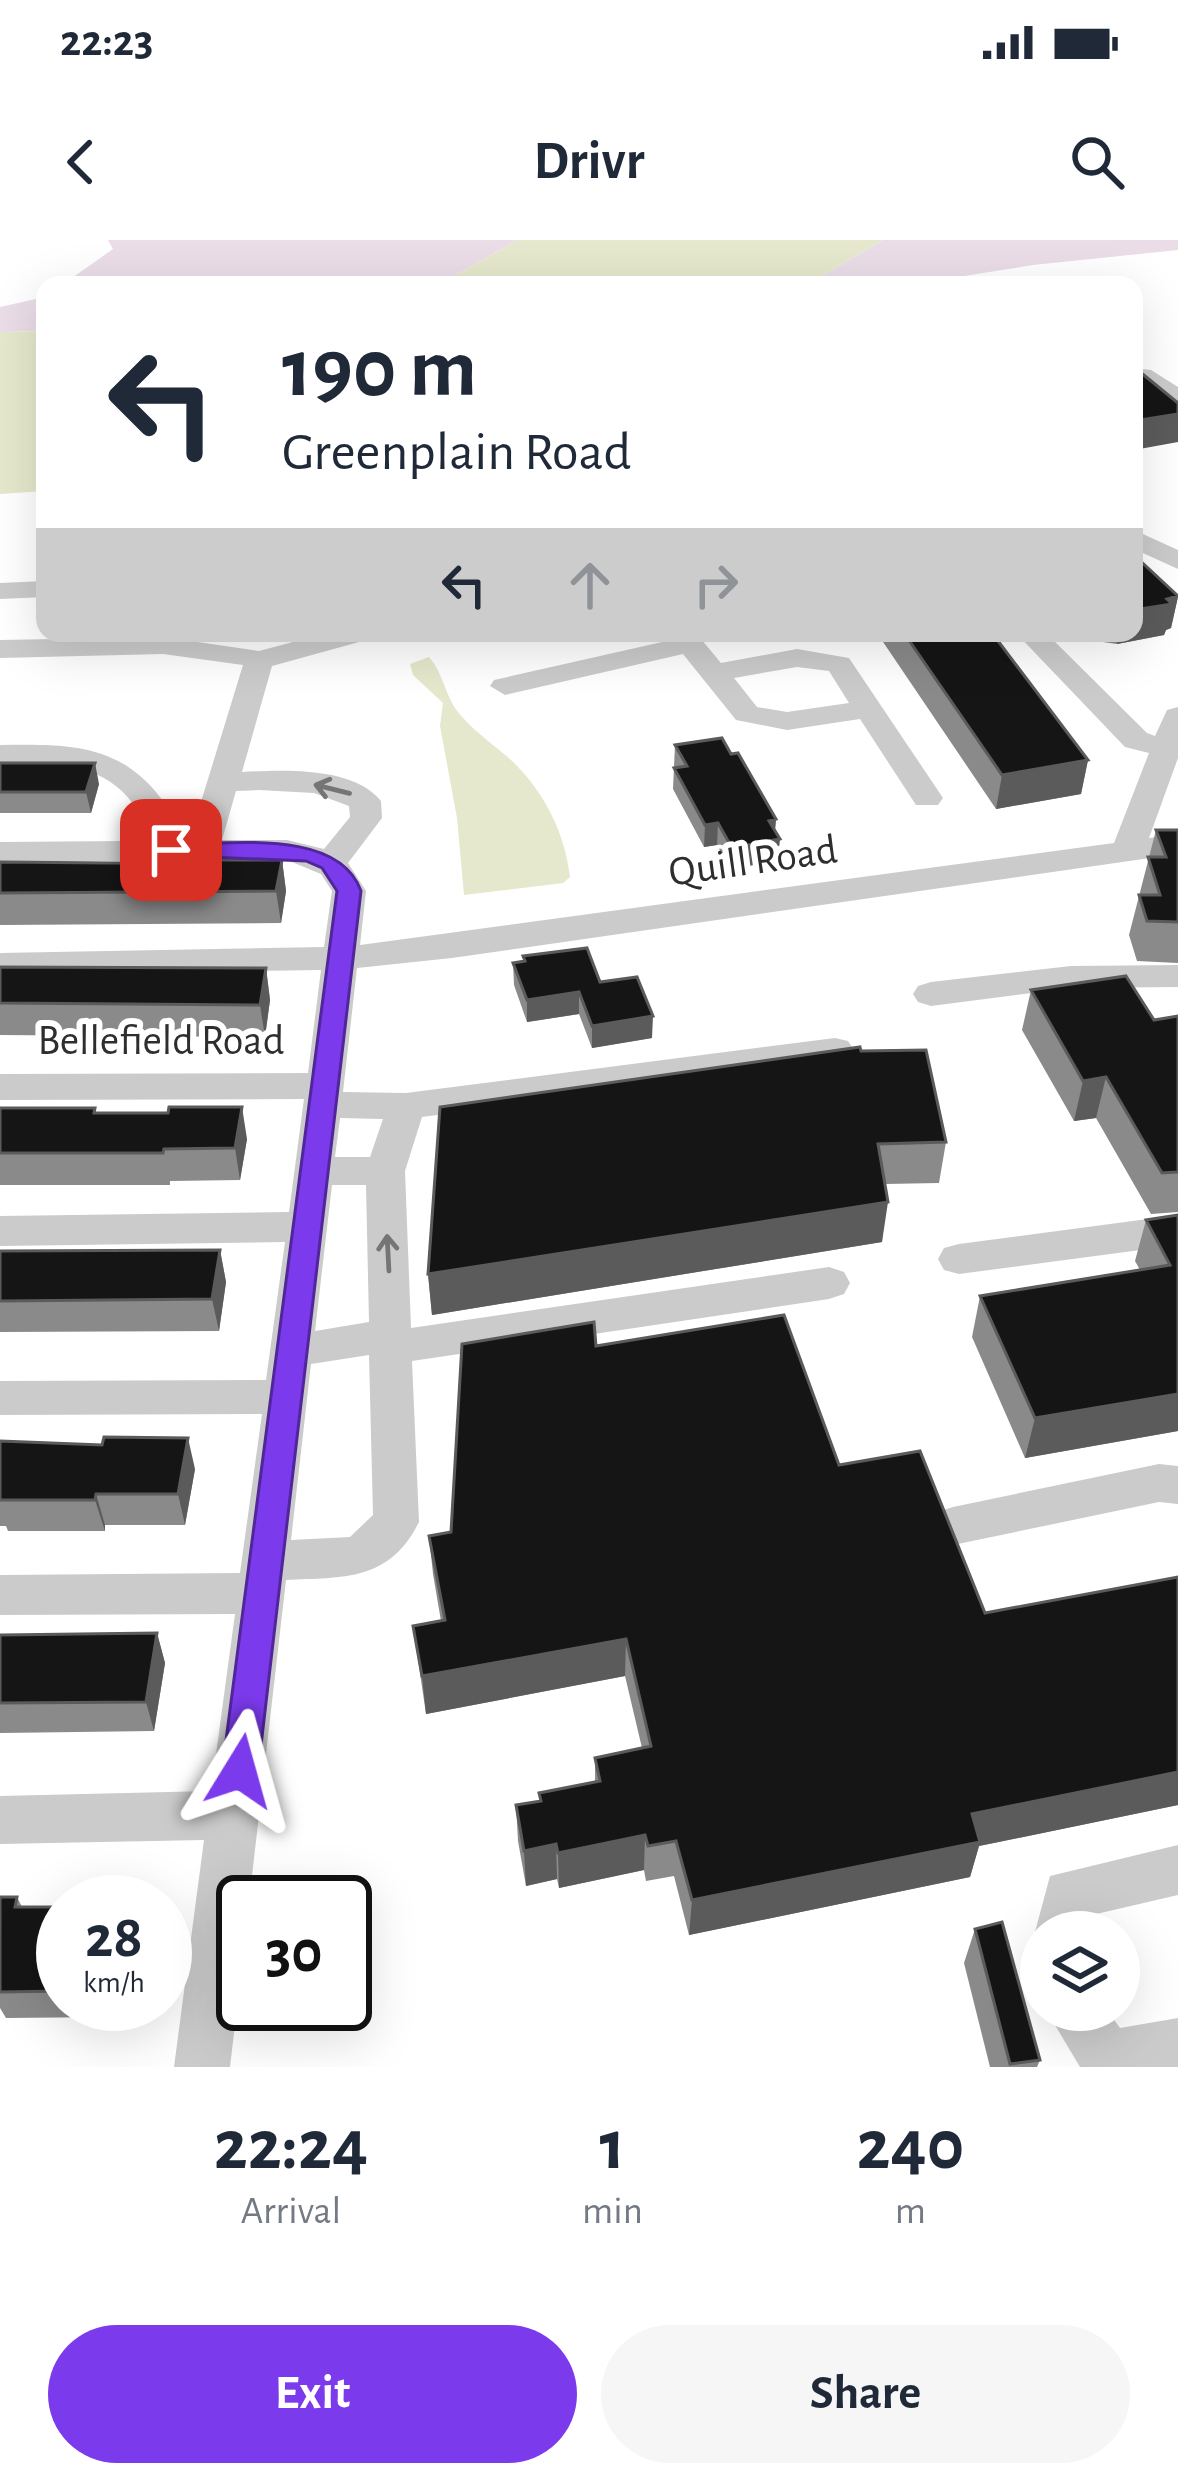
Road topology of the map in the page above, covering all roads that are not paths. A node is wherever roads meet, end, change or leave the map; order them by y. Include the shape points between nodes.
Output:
1 (1143, 375) edge
2 (1178, 398) edge
3 (1143, 543) edge
4 (1178, 562) edge
5 (36, 589) edge
6 (0, 591) edge
7 (163, 642) edge
8 (215, 642) edge
9 (326, 642) edge
10 (674, 642) edge
11 (687, 642) edge
12 (1039, 642) edge
13 (0, 649) edge
14 (259, 660) junction
15 (713, 673) junction
16 (505, 686) dead end
17 (868, 710) junction
18 (1178, 716) edge
19 (1166, 748) junction
20 (0, 754) edge
21 (223, 782) junction
22 (927, 799) dead end
23 (1178, 844) edge
24 (202, 850) junction
25 (1128, 850) junction
26 (140, 851) junction
27 (0, 852) edge
28 (330, 863) junction
29 (340, 958) junction
30 (0, 964) edge
31 (1178, 976) edge
32 (931, 994) dead end
33 (835, 1050) edge
34 (0, 1087) edge
35 (322, 1096) junction
36 (406, 1106) junction
37 (313, 1171) junction
38 (385, 1171) junction
39 (306, 1228) junction
40 (1178, 1230) edge
41 (0, 1231) edge
42 (959, 1259) dead end
43 (829, 1283) dead end
44 (392, 1341) junction
45 (292, 1351) junction
46 (286, 1397) junction
47 (0, 1398) edge
48 (1178, 1484) edge
49 (953, 1526) edge
50 (266, 1577) junction
51 (0, 1595) edge
52 (234, 1815) junction
53 (0, 1820) edge
54 (1178, 1870) edge
55 (1066, 1911) edge
56 (1088, 2031) edge
57 (1178, 2046) edge
58 (202, 2067) edge

1 - 2 street
3 - 4 street
5 - 6 street
7 - 13 street
8 - 14 street
9 - 14 street
10 - 16 street
11 - 15 street
12 - 19 street via 1136,740
14 - 21 street
15 - 17 street via 747,714 787,721
15 - 17 street via 797,658 839,664
17 - 22 street
18 - 19 street
19 - 25 street
20 - 26 street via 105,763 142,790 149,805
21 - 24 street
28 -> 21 street via 366,818 364,801 318,784
23 - 25 street, Quill Road
24 - 26 street
24 - 28 street via 287,850
25 - 29 street, Quill Road via 735,910
26 - 27 street
28 - 29 street via 349,891
29 - 30 street, Quill Road
29 - 35 street
31 - 32 street via 1071,977
33 - 36 street, Bellefield Road
34 - 35 street, Bellefield Road
35 - 36 street, Bellefield Road
35 - 37 street
36 - 38 street
37 - 38 street
37 - 39 street
44 -> 38 street
39 - 41 street
39 - 45 street
40 - 42 street
43 - 44 street
44 - 45 street
44 - 50 street via 396,1522 361,1556
45 - 46 street
46 - 47 street
46 - 50 street
48 - 49 street
50 - 51 street
50 - 52 street
52 - 53 street
52 - 58 street
54 - 55 street via 1069,1894
56 - 57 street via 1108,2060

